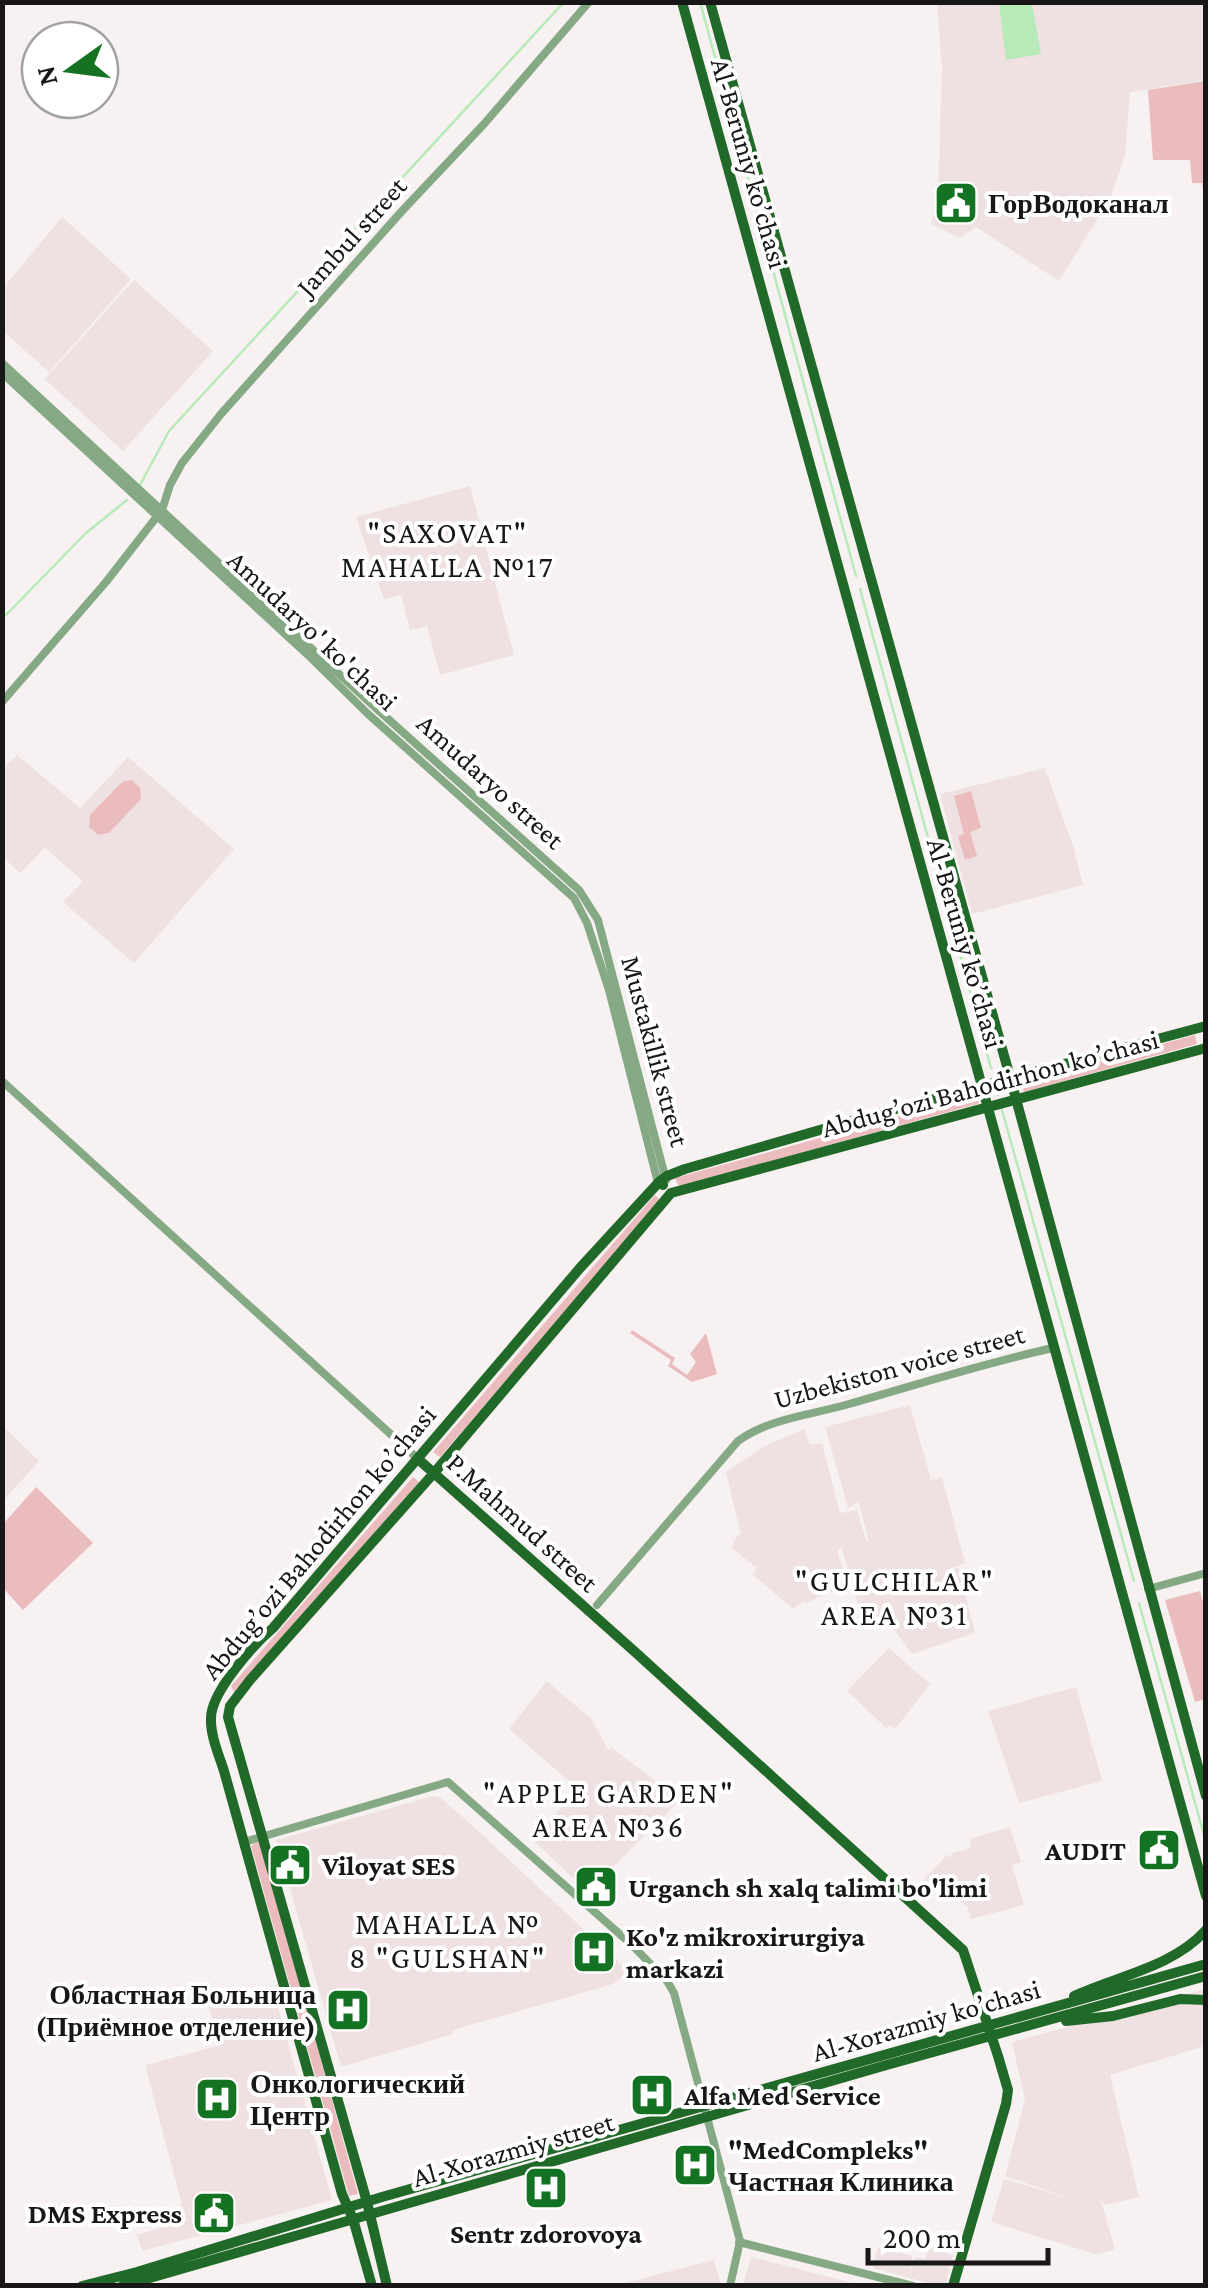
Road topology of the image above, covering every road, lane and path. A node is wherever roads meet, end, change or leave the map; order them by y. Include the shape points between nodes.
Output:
1 (589, 2) edge
2 (682, 2) edge
3 (710, 2) edge
4 (2, 363) edge
5 (2, 374) edge
6 (160, 513) junction
7 (2, 702) edge
8 (598, 920) joint
9 (588, 923) joint
10 (1206, 1026) edge
11 (1206, 1048) edge
12 (1010, 1077) junction
13 (2, 1081) edge
14 (982, 1086) junction
15 (1016, 1099) junction
16 (988, 1107) junction
17 (663, 1179) junction
18 (671, 1193) junction
19 (1052, 1348) junction
20 (418, 1459) junction
21 (434, 1473) junction
22 (1206, 1573) edge
23 (1148, 1588) junction
24 (1122, 1595) junction
25 (597, 1605) dead end
26 (214, 1700) junction
27 (230, 1706) junction
28 (1206, 1796) edge
29 (262, 1837) junction
30 (244, 1842) junction
31 (1206, 1896) edge
32 (1206, 1930) edge
33 (1206, 1964) edge
34 (1206, 1976) edge
35 (1206, 2000) edge
36 (1050, 2008) junction
37 (1035, 2024) junction
38 (989, 2026) junction
39 (707, 2111) junction
40 (368, 2208) junction
41 (351, 2213) junction
42 (738, 2242) junction
43 (82, 2286) edge
44 (122, 2286) edge
45 (372, 2286) edge
46 (387, 2286) edge
47 (730, 2286) edge
48 (914, 2286) edge
49 (953, 2286) edge

1 - 6 street, Jambul street via 221,414 182,463
2 - 14 main road, Al-Beruniy ko’chasi
3 - 12 main road, Al-Beruniy ko’chasi
4 - 6 street, Amudaryo street
5 - 6 street, Amudaryo' ko'chasi
6 - 7 street, Jambul street
6 - 8 street, Amudaryo street via 579,890
6 - 9 street, Amudaryo' ko'chasi via 368,714 574,898
8 - 17 street, Mustakillik street
9 - 17 street, Mustakillik street via 657,1179
10 - 12 main road, Abdug’ozi Bahodirhon ko’chasi
11 - 15 main road, Abdug’ozi Bahodirhon ko’chasi
12 - 14 main road, Abdug’ozi Bahodirhon ko’chasi
12 - 15 main road, Al-Beruniy ko’chasi
13 - 20 street, P.Mahmud street
14 - 16 main road, Al-Beruniy ko’chasi
14 - 17 main road, Abdug’ozi Bahodirhon ko’chasi
15 - 16 main road, Abdug’ozi Bahodirhon ko’chasi
15 - 23 main road, Al-Beruniy ko’chasi
16 - 18 main road, Abdug’ozi Bahodirhon ko’chasi
16 - 19 main road, Al-Beruniy ko’chasi
17 - 18 main road
17 - 20 main road, Abdug’ozi Bahodirhon ko’chasi
18 - 21 main road, Abdug’ozi Bahodirhon ko’chasi
19 - 24 main road, Al-Beruniy ko’chasi
19 - 25 street, Uzbekiston voice street via 744,1436
20 - 21 main road, P.Mahmud street
20 - 26 main road, Abdug’ozi Bahodirhon ko’chasi
21 - 27 main road, Abdug’ozi Bahodirhon ko’chasi
21 - 38 main road, P.Mahmud street via 963,1950
22 - 23 street
23 - 24 main road
23 - 28 main road, Al-Beruniy ko’chasi
24 - 31 main road, Al-Beruniy ko’chasi
26 - 27 street
26 - 30 main road, Abdug’ozi Bahodirhon ko’chasi via 210,1724
27 - 29 main road, Abdug’ozi Bahodirhon ko’chasi
29 - 30 street
29 - 39 street via 448,1782 667,1980
29 - 40 main road, Abdug’ozi Bahodirhon ko’chasi
30 - 41 main road, Abdug’ozi Bahodirhon ko’chasi
32 - 36 main road via 1170,1957
33 - 36 main road, Al-Xorazmiy ko’chasi
34 - 37 main road
35 - 37 main road
36 - 38 main road, Al-Xorazmiy ko’chasi
37 - 38 main road
38 - 39 main road, Al-Xorazmiy ko’chasi
38 - 49 main road, P.Mahmud street via 1008,2090
39 - 40 main road, Al-Xorazmiy ko’chasi
39 - 42 street
40 - 41 main road, Al-Xorazmiy ko’chasi
40 - 46 main road, Abdug’ozi Bahodirhon ko’chasi
41 - 43 main road, Al-Xorazmiy ko’chasi
41 - 44 main road
41 - 45 main road, Abdug’ozi Bahodirhon ko’chasi
42 - 47 street
42 - 48 street

